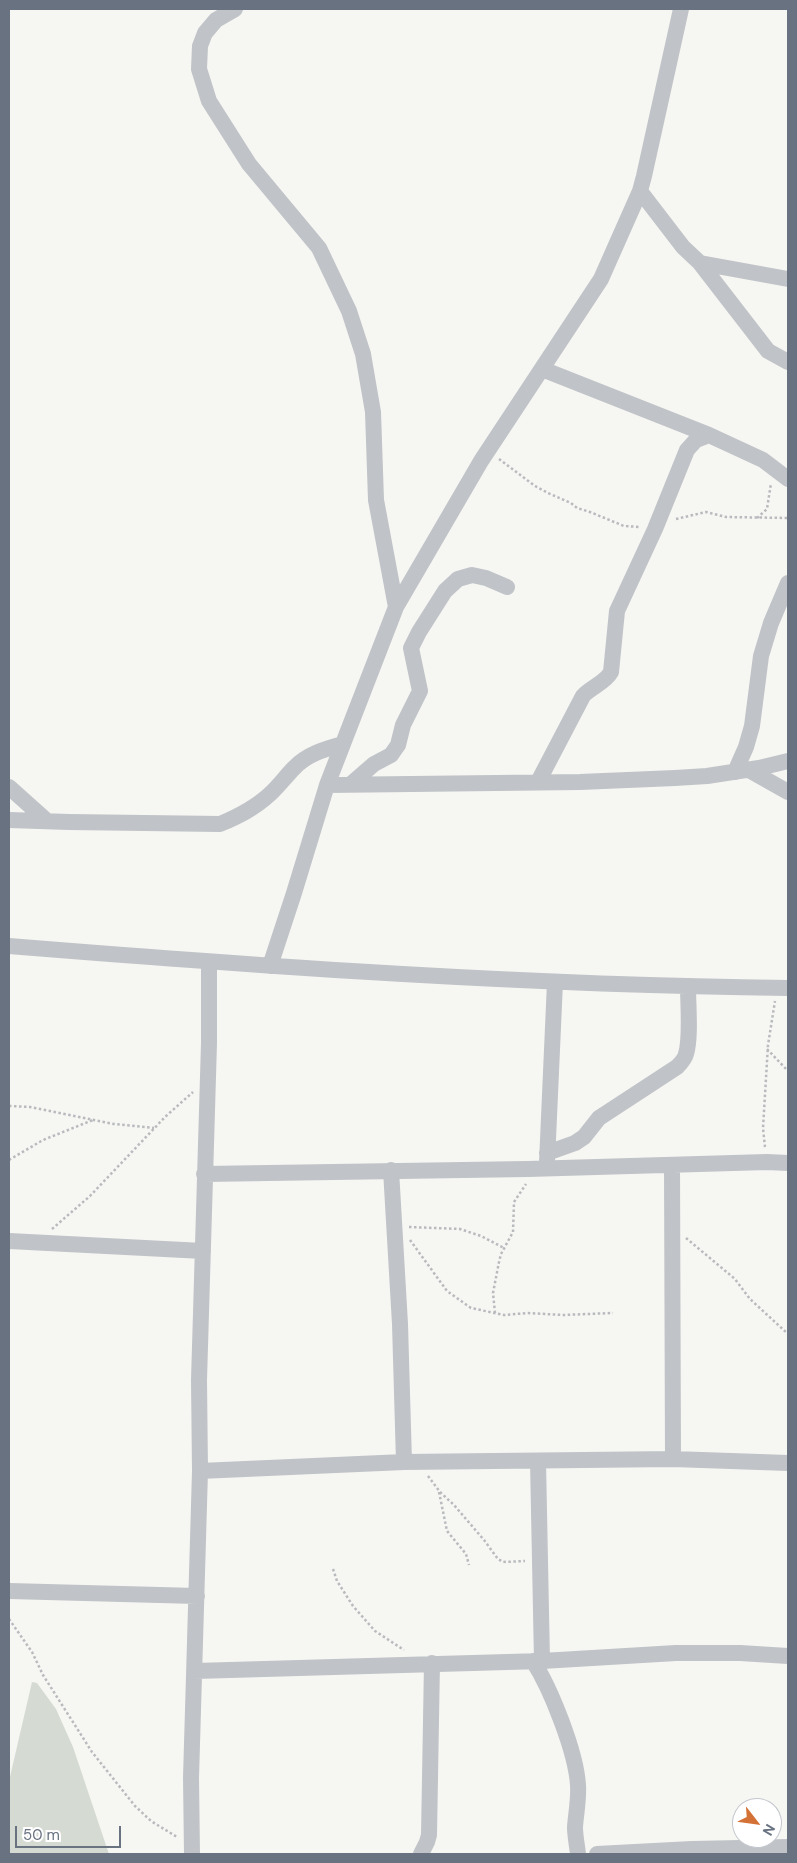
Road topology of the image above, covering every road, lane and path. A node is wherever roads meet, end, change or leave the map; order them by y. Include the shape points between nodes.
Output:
1 (235, 9) edge
2 (680, 9) edge
3 (640, 191) junction
4 (700, 263) junction
5 (788, 279) edge
6 (788, 362) edge
7 (542, 370) junction
8 (709, 434) junction
9 (488, 451) junction
10 (783, 475) edge
11 (757, 518) junction
12 (788, 518) edge
13 (655, 528) junction
14 (788, 583) edge
15 (507, 587) dead end
16 (396, 606) junction
17 (343, 744) junction
18 (788, 761) edge
19 (742, 771) junction
20 (538, 782) junction
21 (351, 784) junction
22 (327, 785) junction
23 (9, 787) edge
24 (788, 792) edge
25 (9, 820) edge
26 (47, 821) junction
27 (9, 946) edge
28 (209, 962) junction
29 (270, 966) junction
30 (555, 982) junction
31 (688, 986) junction
32 (783, 988) edge
33 (768, 1048) junction
34 (788, 1071) edge
35 (208, 1080) junction
36 (9, 1106) edge
37 (94, 1120) junction
38 (154, 1128) junction
39 (9, 1160) edge
40 (767, 1162) junction
41 (543, 1163) junction
42 (788, 1163) edge
43 (672, 1165) junction
44 (391, 1170) junction
45 (204, 1174) junction
46 (394, 1210) junction
47 (673, 1226) junction
48 (408, 1237) dead end
49 (9, 1241) edge
50 (34, 1242) junction
51 (505, 1248) junction
52 (203, 1251) junction
53 (495, 1313) junction
54 (613, 1313) dead end
55 (788, 1334) edge
56 (673, 1459) junction
57 (412, 1462) junction
58 (538, 1462) junction
59 (788, 1463) edge
60 (200, 1471) junction
61 (438, 1490) junction
62 (540, 1560) junction
63 (469, 1565) dead end
64 (332, 1569) dead end
65 (9, 1591) edge
66 (197, 1596) junction
67 (9, 1619) edge
68 (788, 1656) edge
69 (538, 1661) junction
70 (432, 1663) junction
71 (413, 1664) junction
72 (195, 1671) junction
73 (788, 1847) edge
74 (192, 1850) edge
75 (421, 1854) edge
76 (578, 1854) edge
77 (598, 1854) edge

1 - 16 street via 216,20 205,32 200,46 199,69 209,102 249,164 319,248 349,311 363,354 373,412 376,500
2 - 3 street
3 - 4 street
3 - 7 street via 601,279
4 - 5 street
4 - 6 street via 768,351
7 - 8 street
7 - 9 street
8 - 10 street via 763,460
8 - 13 street via 696,440 687,450
9 - 13 path via 536,486 577,508 624,526
9 - 16 street
10 - 11 path via 771,482 767,509
11 - 12 path
11 - 13 path via 726,517 706,512 678,518
13 - 20 street via 617,611 611,672 608,678 583,696
14 - 19 street via 761,656 752,726
15 - 21 street via 472,575 458,579 445,591 411,648 420,691 402,725 398,745 391,755 374,764
16 - 17 street
17 - 22 street
17 - 26 street via 312,754 294,768 270,795 243,815 220,824
18 - 19 street
19 - 20 street via 675,778
19 - 24 street
20 - 21 street
21 - 22 street
22 - 29 street
23 - 26 street
25 - 26 street
27 - 28 street
28 - 29 street
28 - 35 street
29 - 30 street
30 - 31 street
30 - 41 street
31 - 32 street
31 - 41 street via 688,1044 683,1061 599,1118 584,1137
32 - 33 path
33 - 34 path
33 - 40 path via 763,1128
35 - 38 path
35 - 45 street
36 - 37 path
37 - 38 path
37 - 39 path via 42,1140
38 - 50 path via 90,1196
40 - 42 street
40 - 43 street
41 - 43 street
41 - 44 street
41 - 51 path via 514,1202 513,1232
43 - 47 street
44 - 45 street
44 - 46 street
45 - 52 street
46 - 51 path via 402,1227 451,1228 481,1236
46 - 57 street
47 - 55 path via 735,1279 750,1299
47 - 56 street
48 - 53 path via 447,1291 468,1307
49 - 50 street
50 - 52 street
51 - 53 path via 493,1293
52 - 60 street
53 - 54 path
56 - 58 street
56 - 59 street
57 - 58 street
57 - 60 street
57 - 61 path
58 - 62 street
60 - 66 street
61 - 62 path via 467,1519 498,1559 511,1562
61 - 63 path via 447,1531 466,1554
62 - 69 street
64 - 71 path via 352,1606 375,1631 404,1650
65 - 66 street
66 - 72 street
67 - 74 path via 83,1739 135,1806
68 - 69 street via 676,1653
69 - 70 street
69 - 76 street via 572,1756 578,1784 575,1829
70 - 71 street
70 - 75 street via 429,1835
71 - 72 street
72 - 74 street
73 - 77 street

